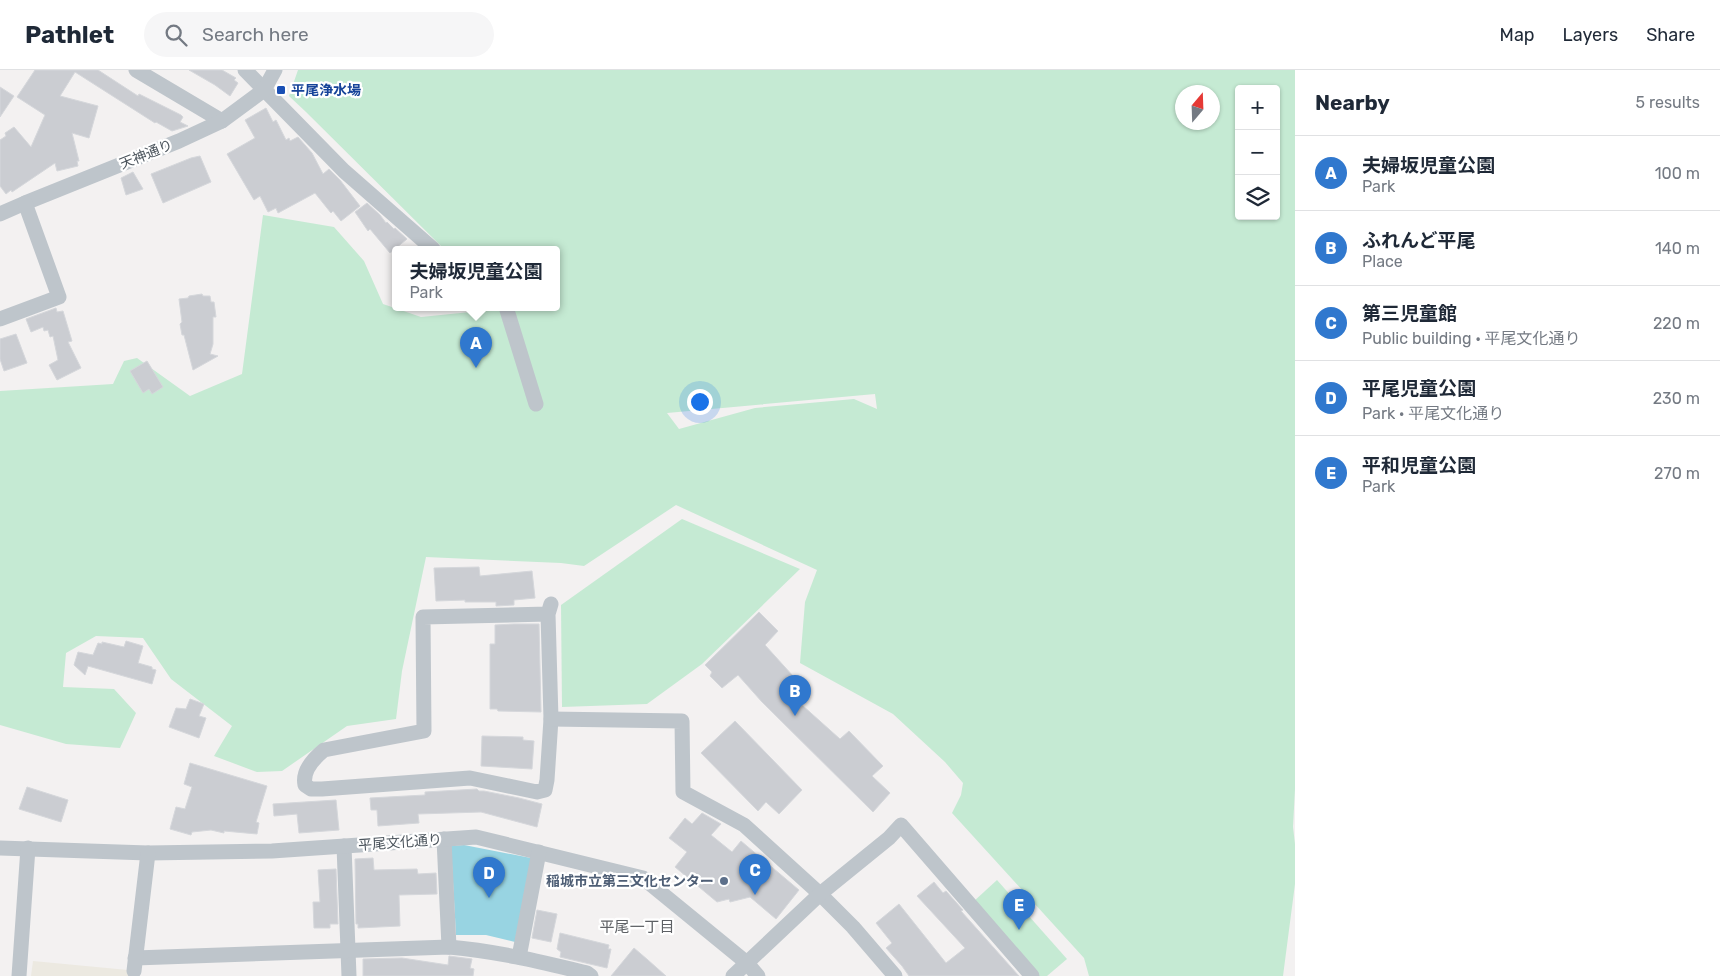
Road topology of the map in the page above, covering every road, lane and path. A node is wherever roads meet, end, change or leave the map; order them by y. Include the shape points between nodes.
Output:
1 (136, 70) edge
2 (245, 70) edge
3 (275, 70) edge
4 (264, 90) junction
5 (222, 121) junction
6 (25, 202) junction
7 (0, 214) edge
8 (430, 246) edge
9 (507, 311) edge
10 (0, 319) edge
11 (536, 404) dead end
12 (551, 719) junction
13 (444, 839) junction
14 (344, 846) junction
15 (0, 848) edge
16 (28, 848) junction
17 (539, 852) junction
18 (148, 853) junction
19 (820, 894) junction
20 (449, 946) junction
21 (347, 949) junction
22 (518, 957) junction
23 (746, 963) junction
24 (19, 976) edge
25 (349, 976) edge
26 (591, 976) edge
27 (733, 976) edge
28 (758, 976) edge
29 (895, 976) edge
30 (1032, 976) edge

1 - 5 street
2 - 4 street
3 - 4 street, 天神通り
4 - 5 street, 天神通り
4 - 8 street via 344,172
5 - 6 street, 天神通り
6 - 7 street, 天神通り
6 - 10 street via 59,296
9 - 11 street
12 - 12 street via 545,790 537,792 470,778 322,790 305,786 303,778 316,756 324,750 424,731 423,617 549,610
12 - 19 street via 682,721 683,792 744,825
13 - 14 street, 平尾文化通り
13 - 17 street, 平尾文化通り via 476,837
13 - 20 street
14 - 18 street, 平尾文化通り
14 - 21 street
15 - 16 street, 平尾文化通り
16 - 18 street, 平尾文化通り
16 - 24 street
17 - 22 street
17 - 23 street, 平尾文化通り via 643,878
18 - 21 street via 134,964
19 - 23 street
19 - 29 street
19 - 30 street via 901,825
20 - 21 street
20 - 22 street
21 - 25 street
22 - 26 street
23 - 27 street
23 - 28 street, 平尾文化通り

